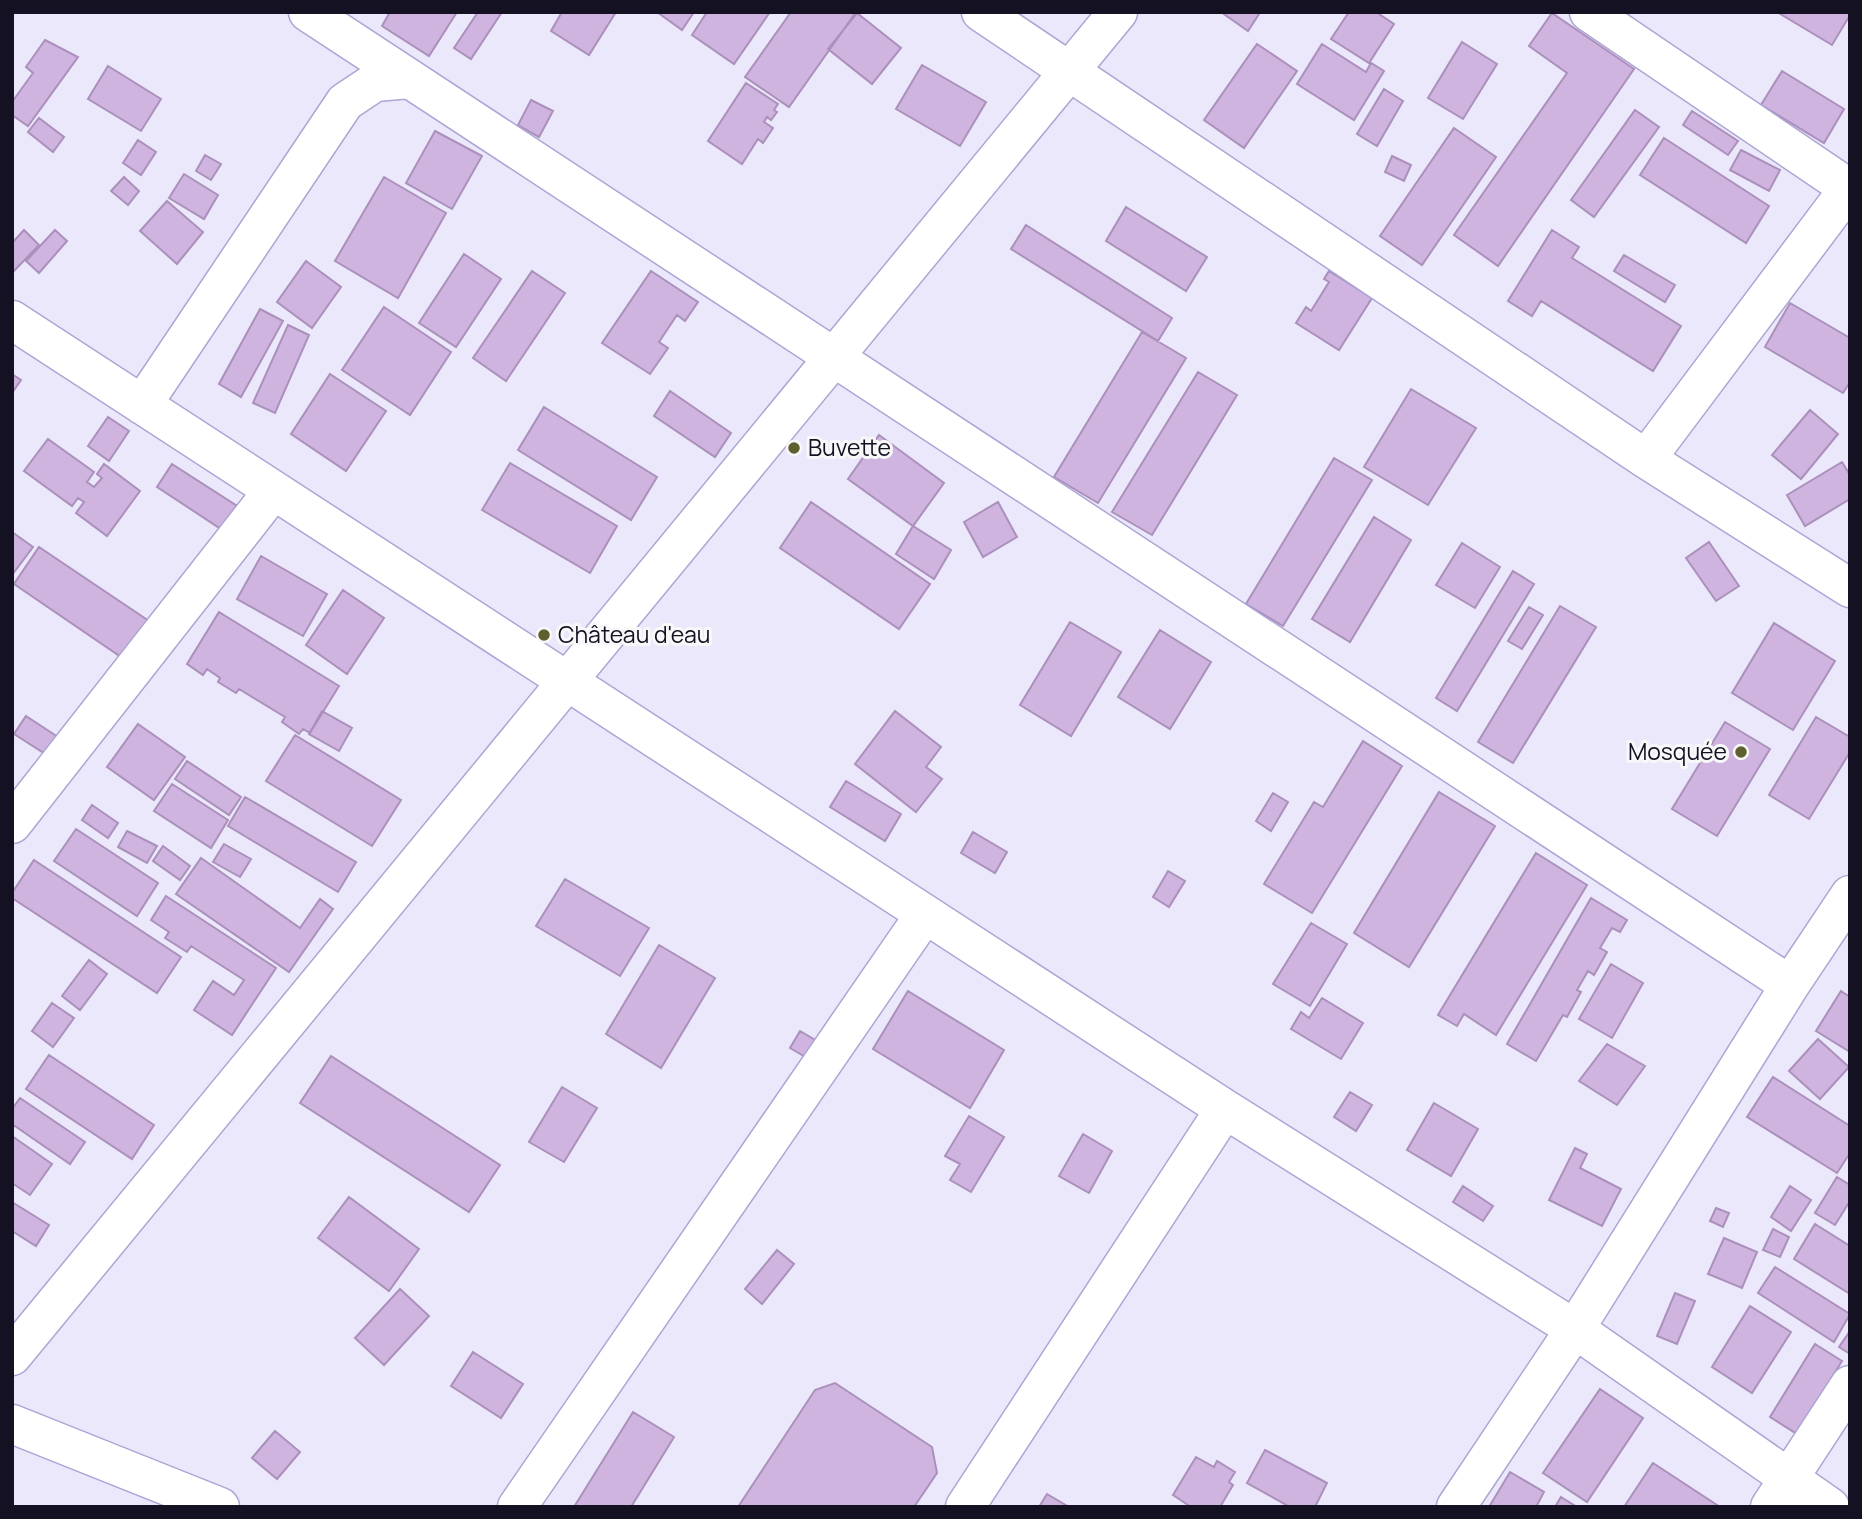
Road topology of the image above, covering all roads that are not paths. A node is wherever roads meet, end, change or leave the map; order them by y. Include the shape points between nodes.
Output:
1 (309, 12) edge
2 (981, 12) edge
3 (1118, 12) edge
4 (1589, 12) edge
5 (1069, 71) junction
6 (410, 79) junction
7 (1849, 188) edge
8 (12, 320) edge
9 (833, 358) junction
10 (142, 405) junction
11 (1646, 459) junction
12 (273, 491) junction
13 (1850, 588) edge
14 (566, 682) junction
15 (12, 824) edge
16 (1850, 895) edge
17 (925, 915) junction
18 (1790, 985) junction
19 (1226, 1109) junction
20 (1575, 1329) junction
21 (12, 1356) edge
22 (1850, 1385) edge
23 (12, 1424) edge
24 (1779, 1493) edge
25 (220, 1507) edge
26 (517, 1507) edge
27 (965, 1507) edge
28 (1456, 1507) edge
29 (1830, 1507) edge

1 - 6 street
2 - 5 street
3 - 5 street
4 - 7 street
5 - 9 street
5 - 11 street
6 - 9 street
6 - 10 street via 375,82 345,102
7 - 11 street
8 - 10 street
9 - 14 street
9 - 18 street
10 - 12 street
11 - 13 street
12 - 14 street
12 - 15 street
14 - 17 street
14 - 21 street
16 - 18 street
17 - 19 street
17 - 26 street
18 - 20 street
19 - 20 street
19 - 27 street
20 - 24 street
20 - 28 street
22 - 24 street
23 - 25 street
24 - 29 street

